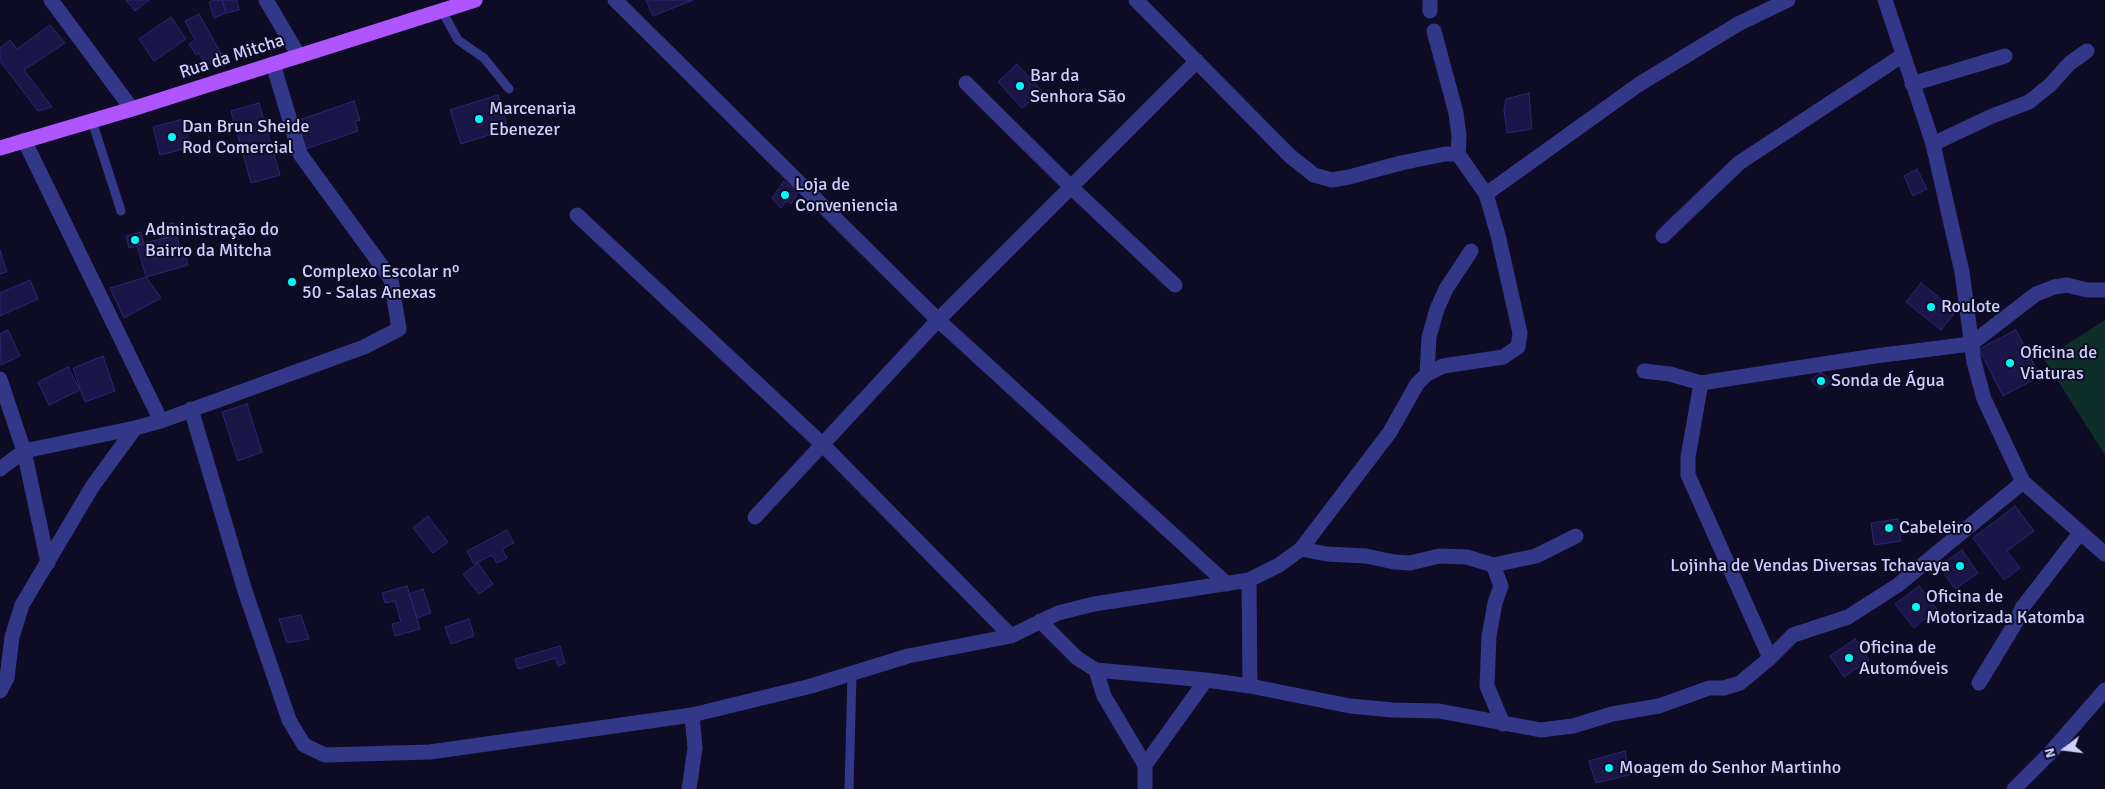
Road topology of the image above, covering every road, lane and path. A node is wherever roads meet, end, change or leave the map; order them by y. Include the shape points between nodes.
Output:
1 (51, 0) edge
2 (266, 0) edge
3 (475, 0) edge
4 (615, 0) edge
5 (1136, 0) edge
6 (1788, 0) edge
7 (1885, 0) edge
8 (442, 11) junction
9 (1434, 31) dead end
10 (2087, 51) dead end
11 (1903, 55) junction
12 (299, 56) junction
13 (2005, 56) dead end
14 (1197, 60) junction
15 (273, 64) junction
16 (966, 83) dead end
17 (1912, 84) junction
18 (510, 89) dead end
19 (132, 109) junction
20 (92, 121) junction
21 (24, 140) junction
22 (1933, 144) junction
23 (0, 148) edge
24 (1458, 154) junction
25 (1071, 187) junction
26 (1486, 194) junction
27 (121, 211) dead end
28 (577, 215) dead end
29 (1662, 236) dead end
30 (1471, 251) dead end
31 (1175, 285) dead end
32 (2105, 290) edge
33 (938, 320) junction
34 (1971, 344) junction
35 (1644, 372) dead end
36 (1427, 374) junction
37 (0, 379) edge
38 (1701, 383) junction
39 (191, 410) junction
40 (161, 421) junction
41 (135, 428) junction
42 (822, 444) junction
43 (24, 451) junction
44 (0, 469) edge
45 (2023, 482) junction
46 (756, 517) dead end
47 (2080, 533) junction
48 (1576, 536) dead end
49 (1301, 549) junction
50 (2105, 554) edge
51 (48, 562) junction
52 (1493, 566) junction
53 (1249, 580) junction
54 (1227, 584) junction
55 (1040, 621) junction
56 (1011, 636) junction
57 (1770, 658) junction
58 (1096, 670) junction
59 (852, 674) junction
60 (1206, 680) junction
61 (1979, 683) dead end
62 (1250, 686) junction
63 (2105, 690) edge
64 (0, 691) edge
65 (692, 715) junction
66 (1503, 724) junction
67 (1145, 765) junction
68 (689, 789) edge
69 (849, 789) edge
70 (1145, 789) edge
71 (2014, 789) edge

1 - 19 street
2 - 12 street
3 - 8 main road, Rua da Mitcha
4 - 33 street
5 - 14 street
6 - 26 street via 1738,24 1638,85
7 - 11 street
8 - 12 main road, Rua da Mitcha
8 - 18 lane via 458,40 484,58
9 - 24 street via 1456,113
10 - 22 street via 2070,62 2029,102
11 - 17 street
11 - 29 street via 1739,163
12 - 15 main road, Rua da Mitcha
13 - 17 street
14 - 24 street via 1290,156 1314,175 1332,180 1400,162
14 - 25 street
15 - 19 main road, Rua da Mitcha
15 - 39 street via 300,154 391,279 399,329 364,347
16 - 25 street
17 - 22 street
19 - 20 main road, Rua da Mitcha
20 - 21 main road, Rua da Mitcha
20 - 27 lane
21 - 23 main road, Rua da Mitcha
21 - 40 street
22 - 34 street via 1962,272
24 - 26 street
25 - 31 street
25 - 33 street
26 - 36 street via 1520,332 1518,347 1503,357 1443,366
28 - 42 street
30 - 36 street via 1446,289 1437,310 1429,337
32 - 34 street via 2067,285 2036,294
33 - 42 street
33 - 54 street
34 - 38 street
34 - 45 street via 1984,399
35 - 38 street via 1670,374
36 - 49 street via 1416,384 1390,432
37 - 43 street
38 - 57 street via 1688,457 1688,475
39 - 40 street
39 - 65 street via 245,591 289,720 304,745 325,755 430,752
40 - 41 street
41 - 43 street
41 - 51 street via 92,487
42 - 46 street
42 - 56 street
43 - 44 street
43 - 51 street
45 - 47 street
45 - 57 street via 1898,585 1848,618 1793,635
47 - 50 street
47 - 61 street via 2022,608
48 - 52 street via 1536,556
49 - 52 street via 1402,563 1439,556 1467,557
49 - 53 street
51 - 64 street via 22,605 12,637 7,678
52 - 66 street via 1501,586 1490,636 1487,686
53 - 54 street
53 - 62 street
54 - 55 street via 1094,604
55 - 56 street
55 - 58 street via 1077,658
56 - 59 street via 908,656
57 - 66 street via 1740,682 1724,688 1709,688 1658,706 1612,714 1573,726 1541,730
58 - 60 street
58 - 67 street via 1104,696
59 - 65 street
59 - 69 lane
60 - 62 street
60 - 67 street
62 - 66 street via 1350,706 1439,710
63 - 71 street
65 - 68 street via 695,748
67 - 70 street

